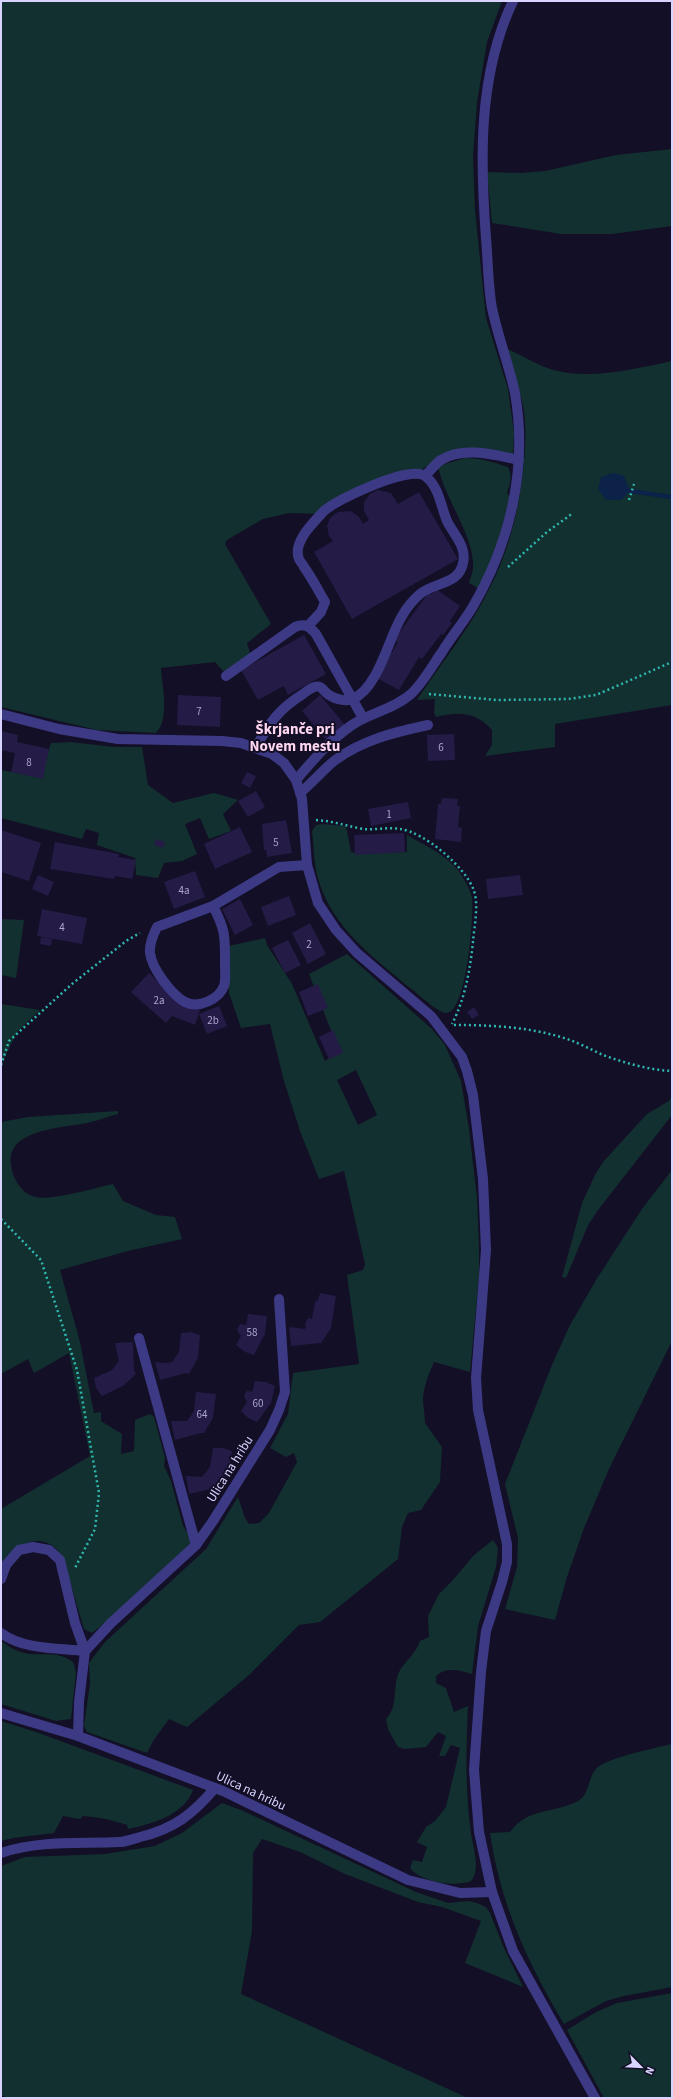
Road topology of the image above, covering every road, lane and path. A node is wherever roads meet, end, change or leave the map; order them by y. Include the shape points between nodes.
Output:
1 (513, 1) edge
2 (519, 460) junction
3 (425, 476) junction
4 (634, 484) dead end
5 (629, 500) dead end
6 (573, 513) dead end
7 (505, 569) dead end
8 (308, 626) junction
9 (672, 662) edge
10 (226, 676) dead end
11 (410, 695) junction
12 (352, 699) junction
13 (1, 714) edge
14 (363, 718) junction
15 (428, 725) dead end
16 (256, 747) junction
17 (296, 780) junction
18 (300, 793) junction
19 (304, 819) junction
20 (307, 865) junction
21 (213, 906) junction
22 (157, 927) junction
23 (451, 1025) junction
24 (447, 1034) junction
25 (1, 1065) edge
26 (672, 1072) edge
27 (1, 1219) edge
28 (279, 1299) dead end
29 (139, 1338) dead end
30 (196, 1545) junction
31 (1, 1579) edge
32 (67, 1585) junction
33 (1, 1633) edge
34 (85, 1651) junction
35 (1, 1713) edge
36 (78, 1736) junction
37 (215, 1788) junction
38 (1, 1853) edge
39 (492, 1892) junction
40 (595, 2098) edge

1 - 2 street via 501,27 484,113 482,180 492,309 515,394 520,439
2 - 3 street via 484,453 456,455 441,460
2 - 11 street via 514,503 497,559 470,611
3 - 8 street via 417,473 386,480 329,507 313,522 298,548 299,558 325,602 321,612
3 - 12 street via 433,485 447,519 463,547 463,566 458,576 420,594 411,604 402,616 369,685
4 - 5 path
6 - 7 path
8 - 10 street via 302,624 295,627
8 - 12 street via 316,634
9 - 11 path via 596,695 568,699 497,700 433,694
11 - 14 street via 395,705
12 - 14 street
12 - 16 street via 338,699 316,686 306,691 285,705 272,718
13 - 16 street via 59,729 118,739 222,741
14 - 17 street via 323,750
15 - 18 street via 400,731 356,747 332,763
16 - 17 street via 284,763
17 - 18 street
18 - 19 street
19 - 20 street
19 - 23 path via 335,821 369,829 399,828 437,848 463,870 474,892 473,935 464,993
20 - 21 street via 279,867
20 - 24 street via 318,903 345,941 431,1016
21 - 22 street
21 - 22 street via 224,927 224,985 220,994 211,1001 199,1004 186,1003 166,985 150,954 151,941
22 - 25 path via 143,931 126,941 72,984 9,1041
23 - 24 path
23 - 26 path via 504,1026 551,1035 641,1067
24 - 39 street via 462,1057 474,1103 486,1250 476,1378 478,1410 507,1544 507,1562 486,1631 474,1763 479,1832
27 - 32 path via 41,1260 80,1385 99,1493 95,1529
28 - 30 street, Ulica na hribu via 285,1392 279,1410 270,1430
29 - 30 street
30 - 34 street, Ulica na hribu via 111,1623
31 - 32 street via 6,1565 19,1550 33,1547 49,1550 60,1560
32 - 34 street via 75,1623
33 - 34 street via 10,1640 29,1645
34 - 36 street
35 - 36 street, Ulica na hribu
36 - 37 street, Ulica na hribu
37 - 38 street via 199,1807 164,1830 121,1842 88,1841 17,1847
37 - 39 street, Ulica na hribu via 408,1880 460,1893
39 - 40 street via 513,1951

